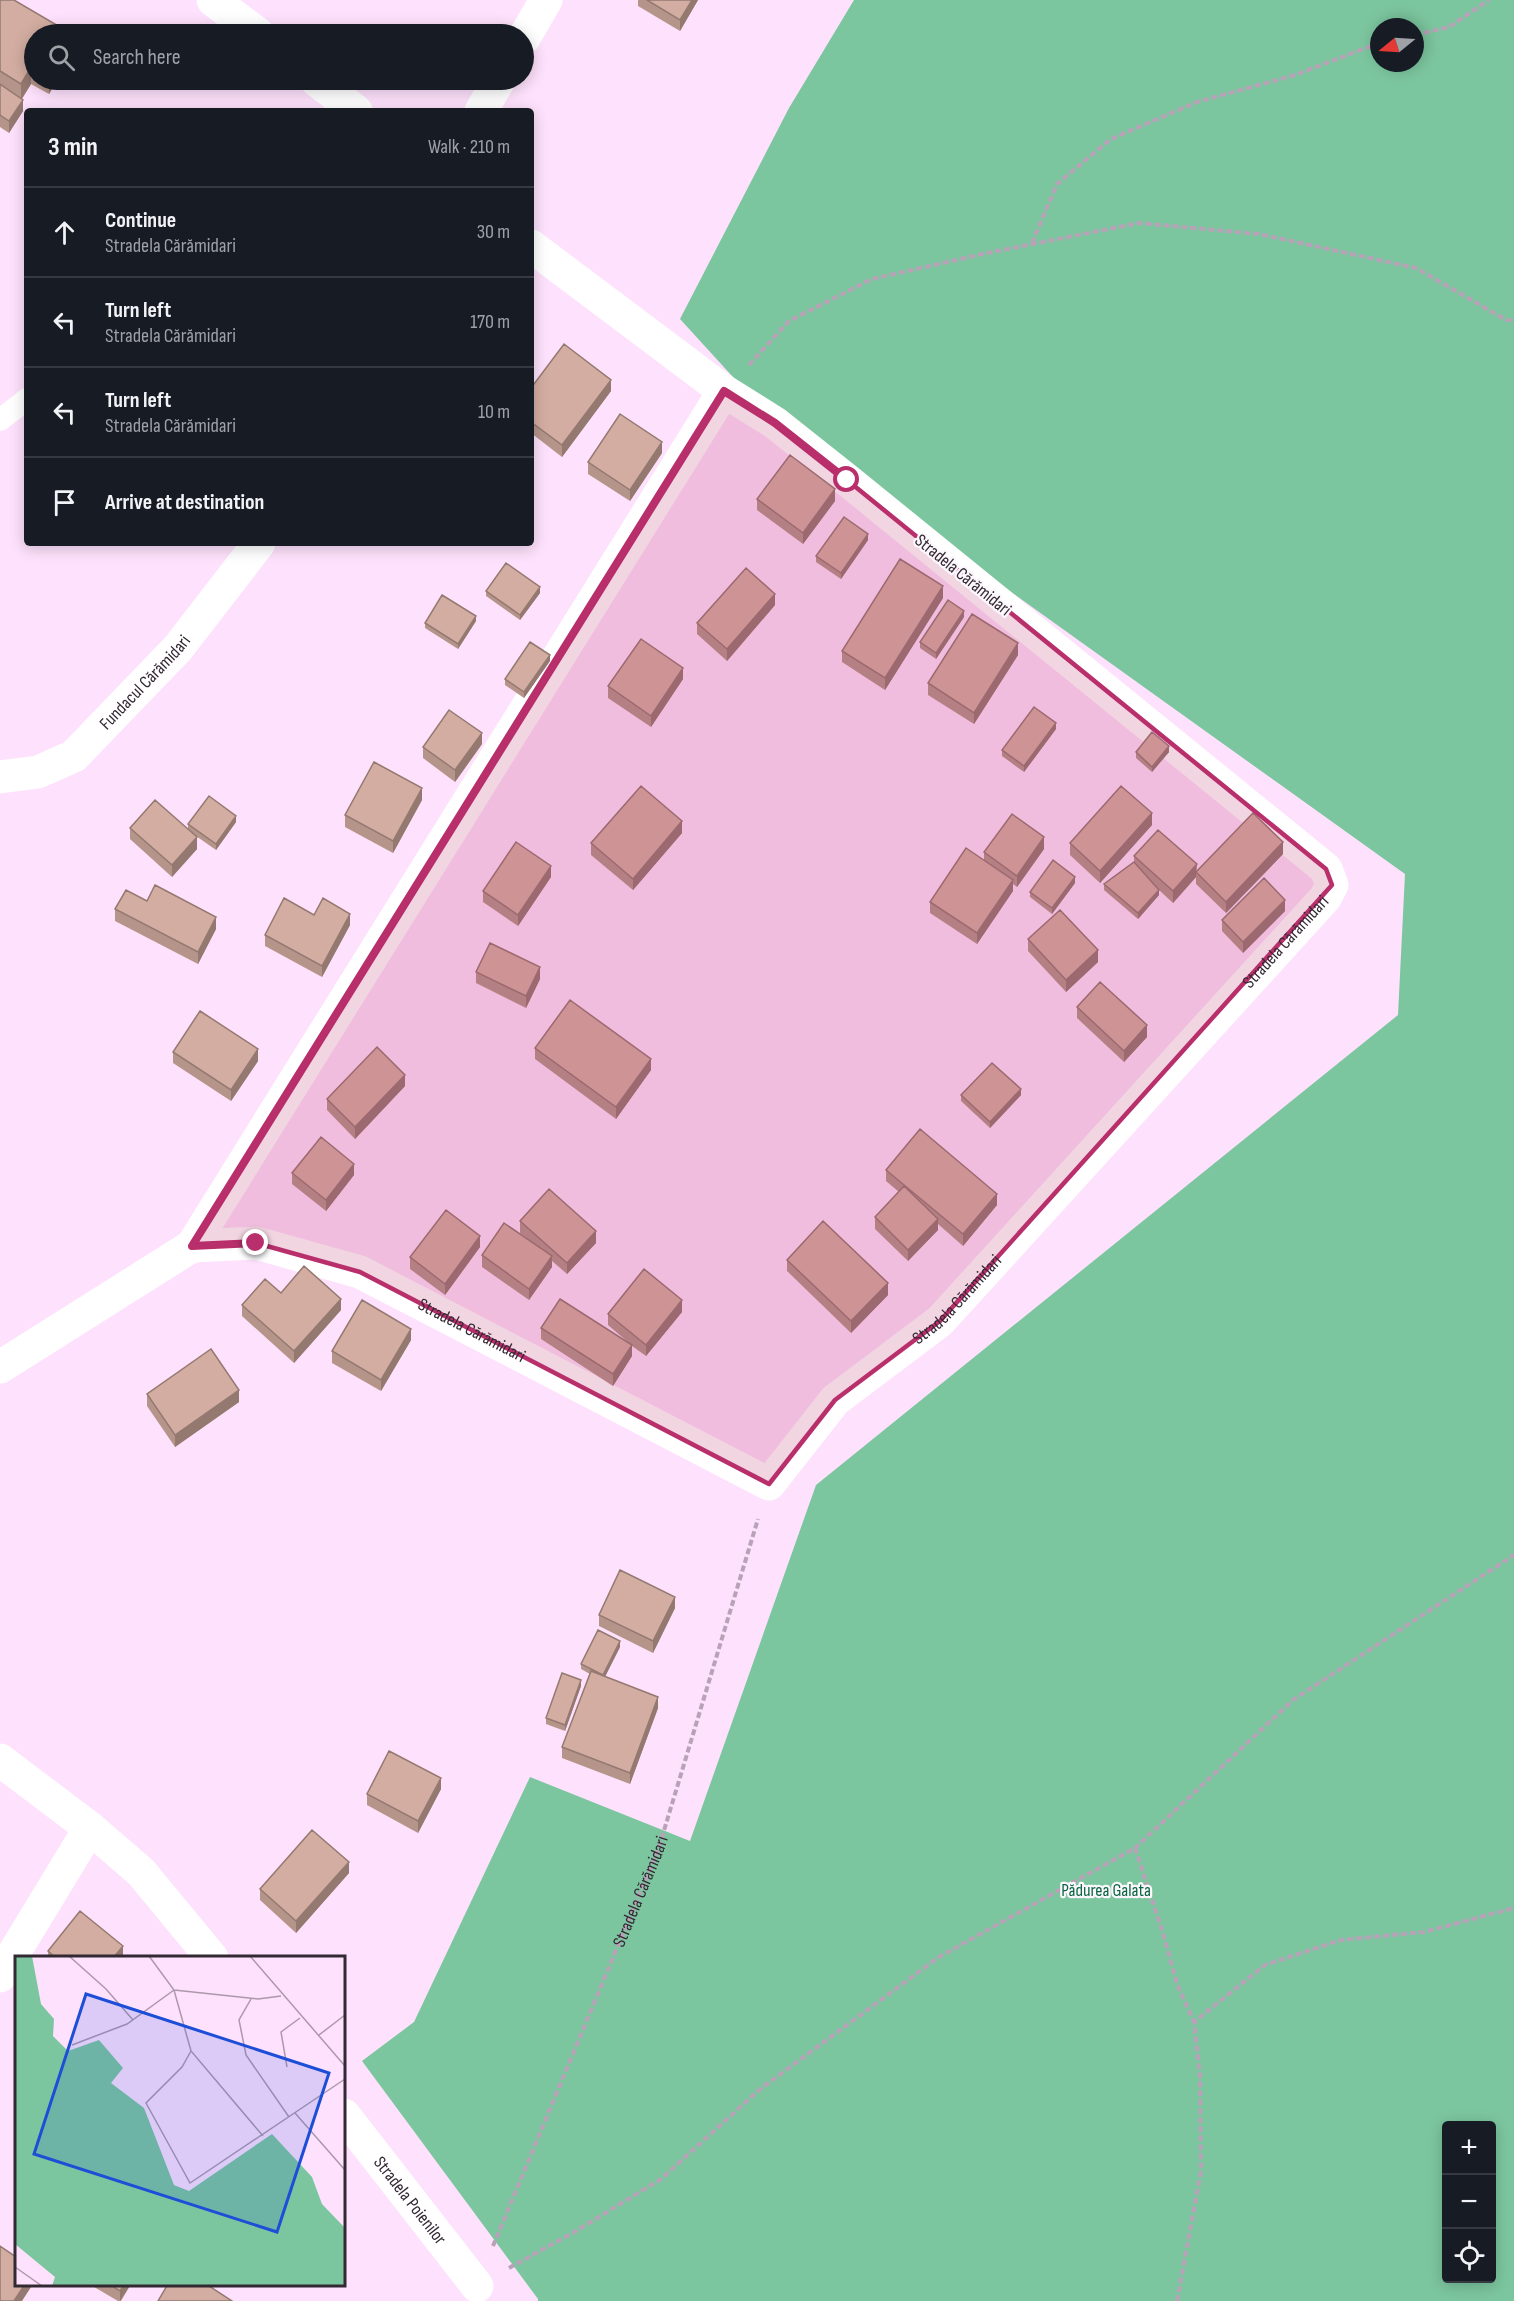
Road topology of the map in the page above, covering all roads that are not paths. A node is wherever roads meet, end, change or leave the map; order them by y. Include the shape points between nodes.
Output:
1 (213, 0) edge
2 (546, 0) edge
3 (245, 24) edge
4 (532, 24) edge
5 (329, 90) edge
6 (493, 90) edge
7 (352, 108) edge
8 (483, 108) edge
9 (534, 248) edge
10 (724, 391) junction
11 (24, 401) edge
12 (0, 420) edge
13 (257, 546) edge
14 (0, 777) edge
15 (192, 1246) junction
16 (0, 1367) edge
17 (0, 1760) edge
18 (90, 1828) junction
19 (210, 1956) edge
20 (0, 1976) edge
21 (345, 2116) edge
22 (477, 2286) road end

1 - 3 street
2 - 4 street
5 - 7 street
6 - 8 street
9 - 10 street, Stradela Cărămidari
10 - 15 street, Stradela Cărămidari
10 - 15 street, Stradela Cărămidari via 775,423 847,480 1326,869 1332,885 1325,898 940,1321 835,1400 768,1484 360,1272 256,1243
11 - 12 lane
13 - 14 street, Fundacul Cărămidari via 178,648 74,756 38,772
15 - 16 street, Stradela Cărămidari
17 - 18 street
18 - 19 street via 141,1872
18 - 20 street
21 - 22 street, Stradela Poienilor

